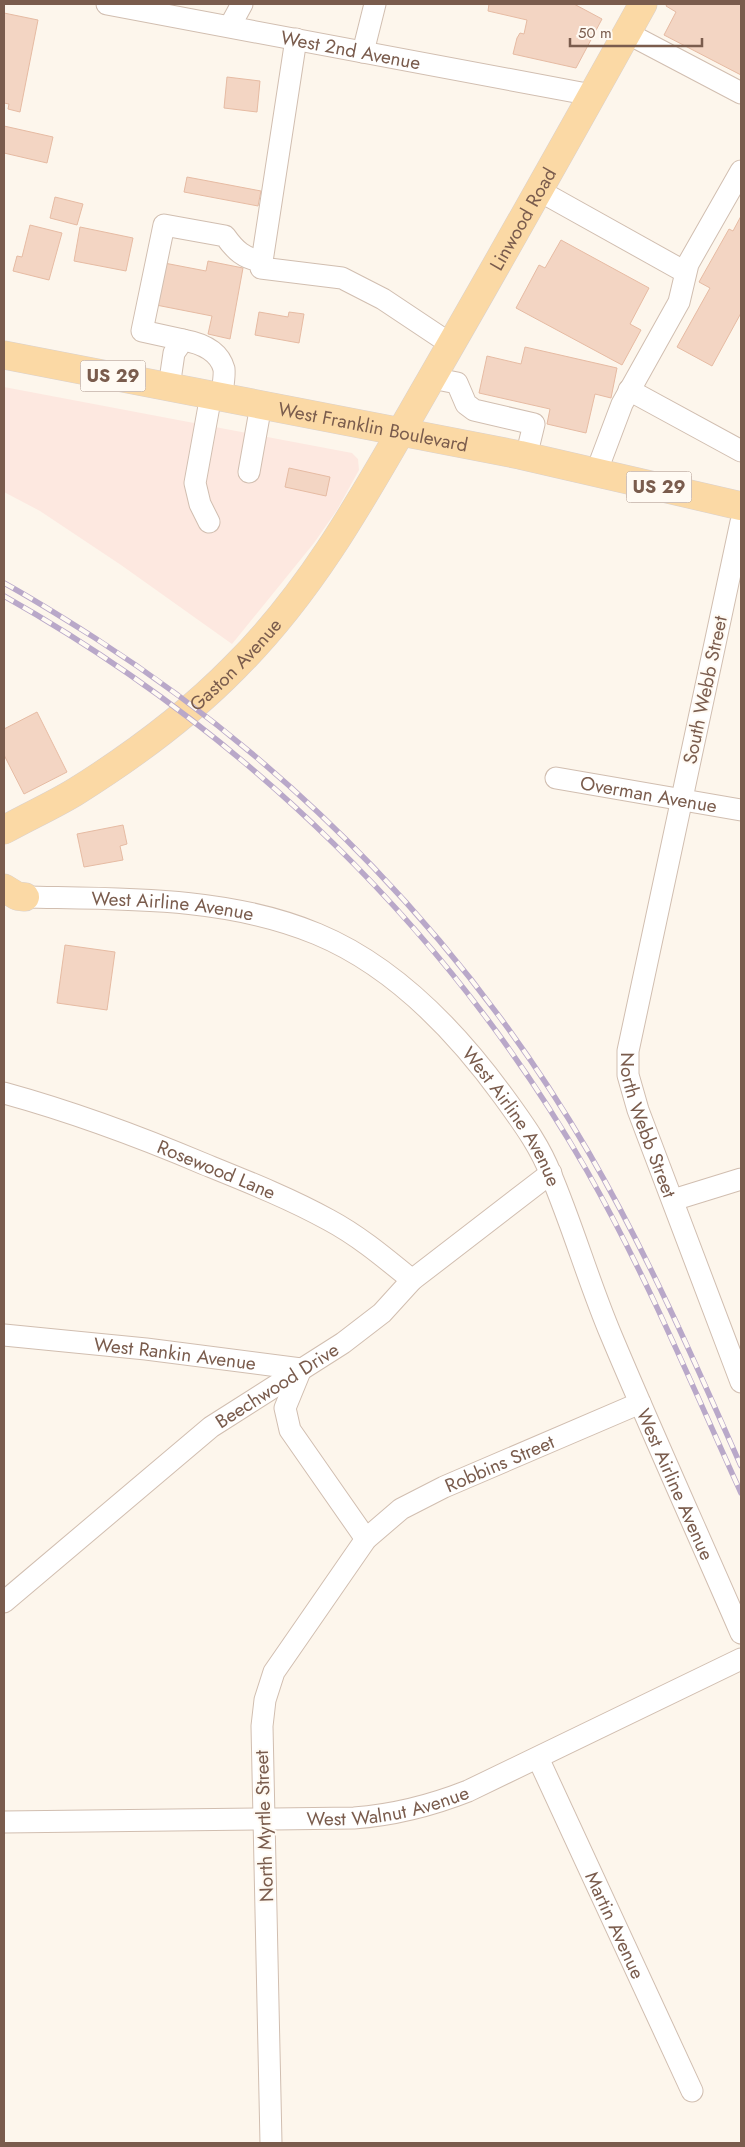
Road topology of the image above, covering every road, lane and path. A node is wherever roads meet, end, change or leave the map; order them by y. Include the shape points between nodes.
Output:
1 (108, 4) edge
2 (242, 4) edge
3 (375, 4) edge
4 (643, 4) edge
5 (230, 26) junction
6 (627, 33) junction
7 (296, 39) junction
8 (363, 52) junction
9 (741, 93) edge
10 (592, 95) junction
11 (741, 171) edge
12 (538, 190) junction
13 (262, 261) junction
14 (685, 272) junction
15 (184, 340) junction
16 (452, 345) junction
17 (4, 355) edge
18 (432, 378) junction
19 (169, 387) junction
20 (629, 390) junction
21 (216, 396) junction
22 (261, 405) junction
23 (400, 433) junction
24 (741, 451) edge
25 (526, 457) junction
26 (249, 472) dead end
27 (596, 473) junction
28 (741, 506) edge
29 (209, 522) dead end
30 (741, 522) edge
31 (556, 778) dead end
32 (682, 799) junction
33 (741, 810) edge
34 (4, 830) edge
35 (11, 894) edge
36 (4, 1093) edge
37 (551, 1173) junction
38 (741, 1179) edge
39 (672, 1200) junction
40 (412, 1280) junction
41 (4, 1335) edge
42 (301, 1369) junction
43 (741, 1382) edge
44 (640, 1403) junction
45 (366, 1539) junction
46 (4, 1602) edge
47 (741, 1633) edge
48 (741, 1659) edge
49 (538, 1758) junction
50 (265, 1817) junction
51 (4, 1822) edge
52 (692, 2091) dead end
53 (271, 2143) edge

1 - 5 street, West 2nd Avenue
2 - 5 street
3 - 8 street
4 - 6 main road, Linwood Road
5 - 7 street, West 2nd Avenue
6 - 9 street
6 - 10 main road, Linwood Road
7 - 8 street, West 2nd Avenue
7 - 13 street
8 - 10 street, West 2nd Avenue
10 - 12 main road, Linwood Road
11 - 14 street
12 - 14 street
12 - 16 main road, Linwood Road
13 - 15 street via 236,252 225,236 164,225 142,331
13 - 16 street via 261,268 342,278 383,299
14 - 20 street via 679,302
15 - 19 street via 174,353
15 - 21 street via 196,342 214,352 224,369
16 - 18 main road, Linwood Road
17 - 19 main road, West Franklin Boulevard / US 29
18 - 23 main road, Linwood Road
18 - 25 street via 457,383 466,404 474,410 534,424
19 - 21 main road, West Franklin Boulevard / US 29
20 - 24 street
20 - 27 street
21 - 22 main road, West Franklin Boulevard / US 29
21 - 29 street via 195,483
22 - 23 main road, West Franklin Boulevard / US 29
22 - 26 street
23 - 25 main road, West Franklin Boulevard / US 29
23 - 34 main road, Gaston Avenue via 337,539 256,646 194,703 133,752 73,793
25 - 27 main road, West Franklin Boulevard / US 29
27 - 28 main road, West Franklin Boulevard / US 29
30 - 32 street, South Webb Street
31 - 32 street, Overman Avenue
32 - 33 street, Overman Avenue
32 - 39 street, North Webb Street via 628,1051 628,1075 638,1110
35 - 37 street, West Airline Avenue via 207,906 278,920 319,934 361,957 404,987 456,1038 528,1131
36 - 40 street, Rosewood Lane via 136,1135 278,1195 329,1220 373,1248
37 - 40 street, Beechwood Drive
37 - 44 street, West Airline Avenue via 609,1331
38 - 39 street
39 - 43 street, North Webb Street
40 - 42 street, Beechwood Drive via 382,1313
41 - 42 street, West Rankin Avenue
42 - 45 street via 285,1408 290,1430
42 - 46 street, Beechwood Drive via 211,1427
44 - 45 street, Robbins Street via 444,1487 400,1509
44 - 47 street, West Airline Avenue
45 - 50 street, North Myrtle Street via 274,1672 265,1700 262,1726
48 - 49 street, West Walnut Avenue
49 - 50 street, West Walnut Avenue via 468,1791 407,1811 354,1818
49 - 52 street, Martin Avenue
50 - 51 street, West Walnut Avenue
50 - 53 street, North Myrtle Street

